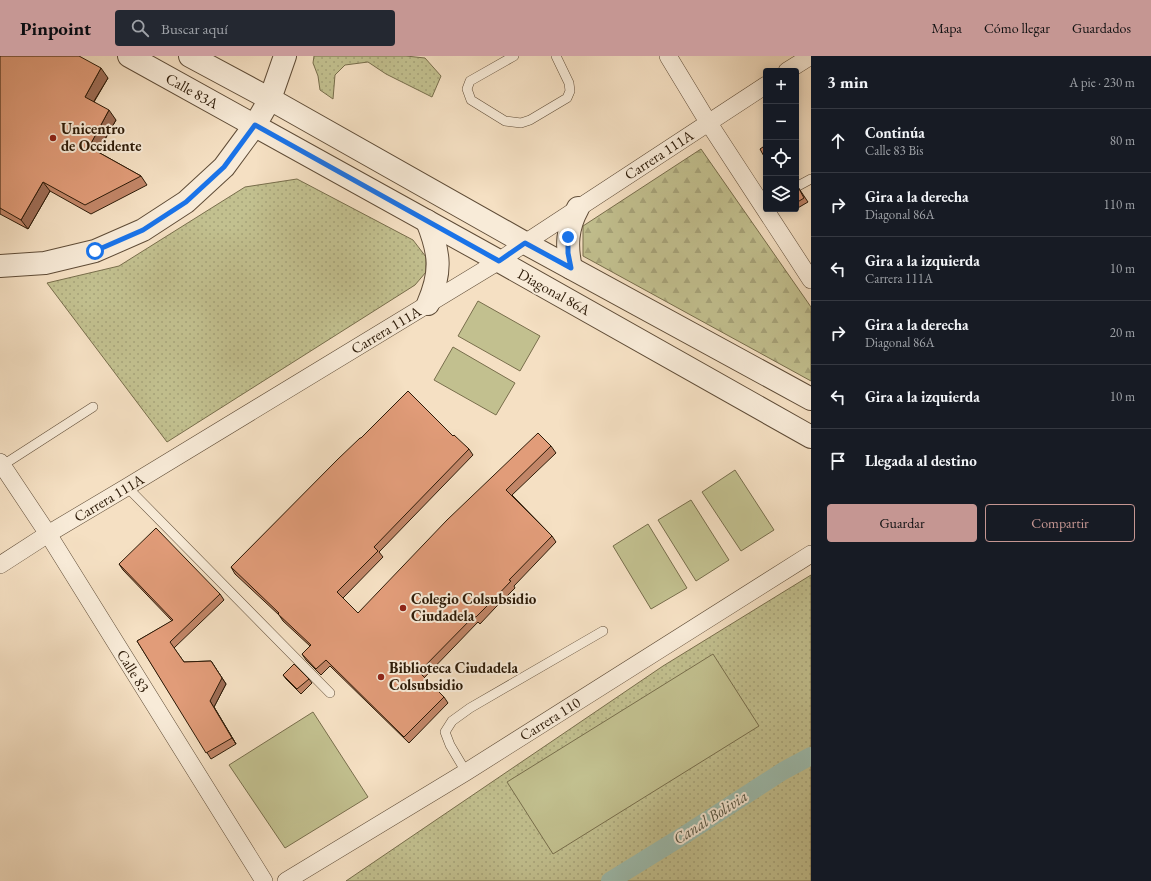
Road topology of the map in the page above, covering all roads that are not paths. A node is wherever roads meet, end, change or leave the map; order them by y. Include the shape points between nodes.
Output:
1 (129, 56) edge
2 (192, 56) edge
3 (285, 56) edge
4 (514, 56) edge
5 (556, 56) edge
6 (668, 56) edge
7 (811, 56) edge
8 (792, 68) edge
9 (176, 83) junction
10 (763, 87) edge
11 (270, 99) junction
12 (708, 122) junction
13 (255, 125) junction
14 (811, 178) edge
15 (799, 185) edge
16 (763, 203) edge
17 (578, 208) junction
18 (769, 212) edge
19 (427, 221) junction
20 (525, 243) junction
21 (499, 261) junction
22 (0, 266) edge
23 (571, 268) junction
24 (810, 275) edge
25 (428, 304) junction
26 (811, 399) edge
27 (92, 407) dead end
28 (811, 437) edge
29 (2, 464) edge
30 (127, 487) junction
31 (48, 534) junction
32 (811, 554) edge
33 (0, 565) edge
34 (603, 631) dead end
35 (330, 692) dead end
36 (466, 772) junction
37 (264, 881) edge
38 (286, 881) edge

1 - 9 street, Calle 83A
2 - 9 street
2 - 11 street, Calle 83A
3 - 11 street
4 - 5 lane via 470,81 467,89 470,100 505,121 520,123 530,120 567,98 570,91 569,83
6 - 12 street
7 - 8 street
9 - 13 street, Calle 83A
10 - 12 street, Carrera 111A
11 - 13 street
11 - 20 street, Diagonal 86A
12 - 16 street
12 - 17 street, Carrera 111A
13 - 19 street, Diagonal 86A
13 - 22 street via 224,167 186,202 143,230 88,253 45,263
14 - 15 lane
17 - 20 street, Carrera 111A
17 - 23 street via 569,230 568,253
18 - 24 street
19 - 21 street, Diagonal 86A
19 - 25 street via 435,241 438,263 435,284
20 - 21 street, Carrera 111A
20 - 23 street, Diagonal 86A
21 - 25 street, Carrera 111A
21 - 28 street, Diagonal 86A
23 - 26 street, Diagonal 86A
25 - 30 street, Carrera 111A
27 - 29 lane
29 - 31 street, Calle 83
30 - 31 street, Carrera 111A
30 - 35 lane
31 - 33 street, Carrera 111A
31 - 37 street, Calle 83
32 - 36 street, Carrera 110
34 - 36 lane via 452,721 445,732
36 - 38 street, Carrera 110

